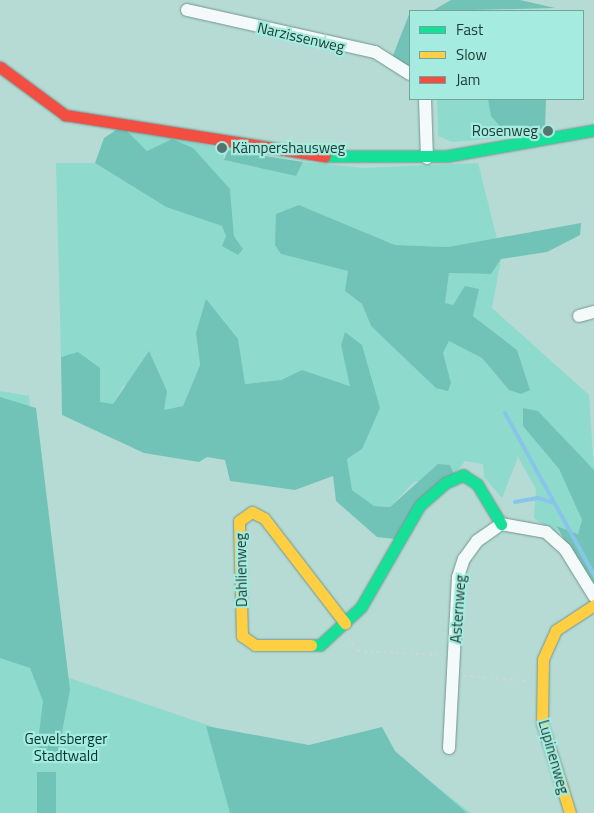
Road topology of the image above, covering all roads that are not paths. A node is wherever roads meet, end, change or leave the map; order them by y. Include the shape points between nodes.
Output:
1 (187, 10) dead end
2 (0, 67) edge
3 (409, 73) edge
4 (425, 100) edge
5 (594, 130) edge
6 (427, 158) junction
7 (594, 312) edge
8 (580, 316) dead end
9 (501, 524) junction
10 (594, 596) edge
11 (594, 605) edge
12 (342, 626) junction
13 (449, 748) dead end
14 (570, 813) edge

1 - 3 street, Narzissenweg via 375,52
2 - 6 street via 65,115 325,156
4 - 6 street
5 - 6 street via 512,148
7 - 8 street
9 - 10 street via 531,528 556,539
9 - 12 street, Dahlienweg via 477,484 463,475 445,483 420,505 361,607
9 - 13 street, Asternweg via 477,541 464,559 458,577
11 - 14 street, Lupinenweg via 556,630 543,659 540,681 542,723
12 - 12 street, Dahlienweg via 320,645 254,645 242,636 240,521 252,512 264,518

